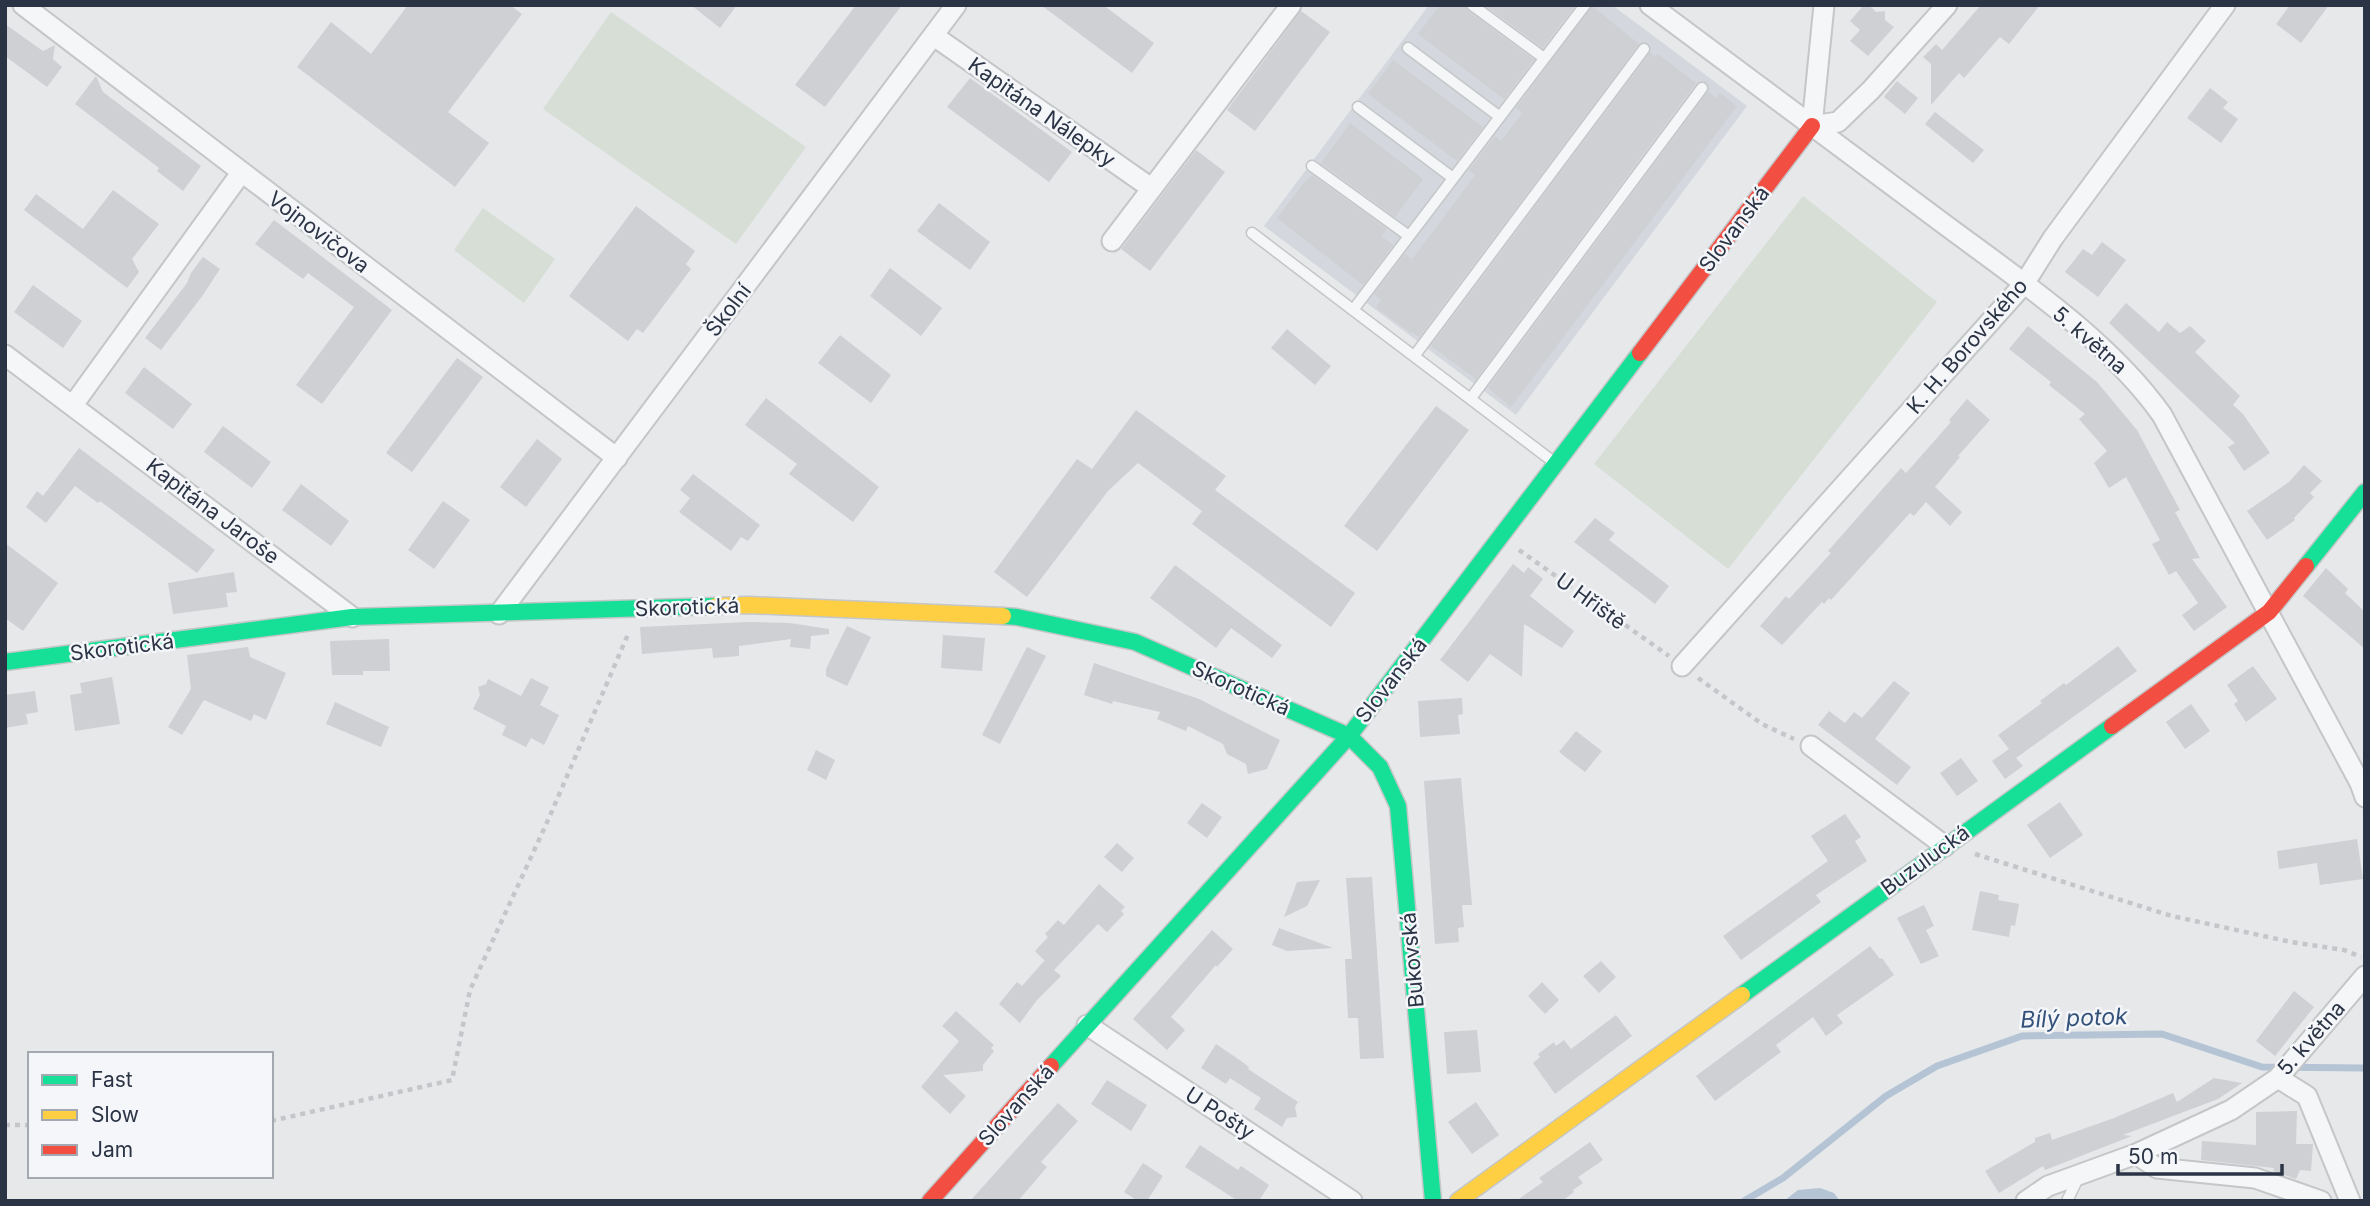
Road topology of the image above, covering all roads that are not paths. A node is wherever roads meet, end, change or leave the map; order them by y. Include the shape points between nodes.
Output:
1 (23, 5) edge
2 (956, 5) edge
3 (1291, 5) edge
4 (1472, 5) edge
5 (1585, 5) edge
6 (1650, 5) edge
7 (1824, 5) edge
8 (1947, 5) edge
9 (2225, 5) edge
10 (934, 36) junction
11 (1408, 48) dead end
12 (1644, 48) dead end
13 (1544, 58) junction
14 (1702, 88) dead end
15 (1358, 107) dead end
16 (1500, 117) junction
17 (1812, 126) junction
18 (1312, 166) dead end
19 (241, 173) junction
20 (1453, 178) junction
21 (1151, 188) junction
22 (1252, 233) dead end
23 (1409, 236) junction
24 (1112, 241) dead end
25 (2024, 284) junction
26 (1353, 310) junction
27 (5, 355) edge
28 (1415, 355) junction
29 (1471, 398) junction
30 (73, 405) junction
31 (617, 458) junction
32 (1556, 464) junction
33 (2365, 492) edge
34 (2269, 612) junction
35 (499, 614) junction
36 (352, 617) junction
37 (5, 662) edge
38 (1682, 666) road end
39 (1349, 736) junction
40 (1811, 746) road end
41 (2365, 797) edge
42 (1945, 846) junction
43 (2365, 976) edge
44 (1087, 1025) junction
45 (2278, 1077) junction
46 (2136, 1154) junction
47 (2080, 1174) junction
48 (930, 1201) edge
49 (1352, 1201) edge
50 (1433, 1201) edge
51 (1458, 1201) edge
52 (2026, 1201) edge
53 (2067, 1201) edge
54 (2321, 1201) edge
55 (2350, 1201) edge

1 - 19 street, Vojnovičova
2 - 10 street, Školní
3 - 21 street
4 - 13 lane
5 - 13 lane
6 - 17 street, 5. května
7 - 17 street
8 - 17 street via 1838,122
9 - 25 street, K. H. Borovského
10 - 21 street, Kapitána Nálepky
10 - 31 street, Školní
11 - 16 lane
12 - 28 lane
13 - 16 lane
14 - 29 lane
15 - 20 lane
16 - 20 lane
17 - 25 street, 5. května
17 - 32 street, Slovanská
18 - 23 lane
19 - 30 street
19 - 31 street, Vojnovičova
20 - 23 lane
21 - 24 street
22 - 26 lane
23 - 26 lane
25 - 34 street, 5. května via 2120,364 2144,390
25 - 38 street, K. H. Borovského
26 - 28 lane
27 - 30 street, Kapitána Jaroše
28 - 29 lane
29 - 32 lane
30 - 36 street, Kapitána Jaroše
31 - 35 street, Školní
32 - 39 street, Slovanská
33 - 34 street, Buzulucká
34 - 41 street, 5. května
34 - 42 street, Buzulucká
35 - 36 street, Skorotická
35 - 39 street, Skorotická via 749,605 1017,617 1135,642
36 - 37 street, Skorotická
39 - 44 street, Slovanská
39 - 50 street, Bukovská via 1380,766 1398,806
40 - 42 street
42 - 51 street, Buzulucká
43 - 45 street, 5. května
44 - 48 street, Slovanská
44 - 49 street, U Pošty
45 - 46 street, 5. května via 2231,1110
45 - 55 street via 2307,1096
46 - 47 street, 5. května
46 - 54 street via 2157,1168 2255,1178
47 - 52 street, 5. května via 2048,1186
47 - 53 lane

